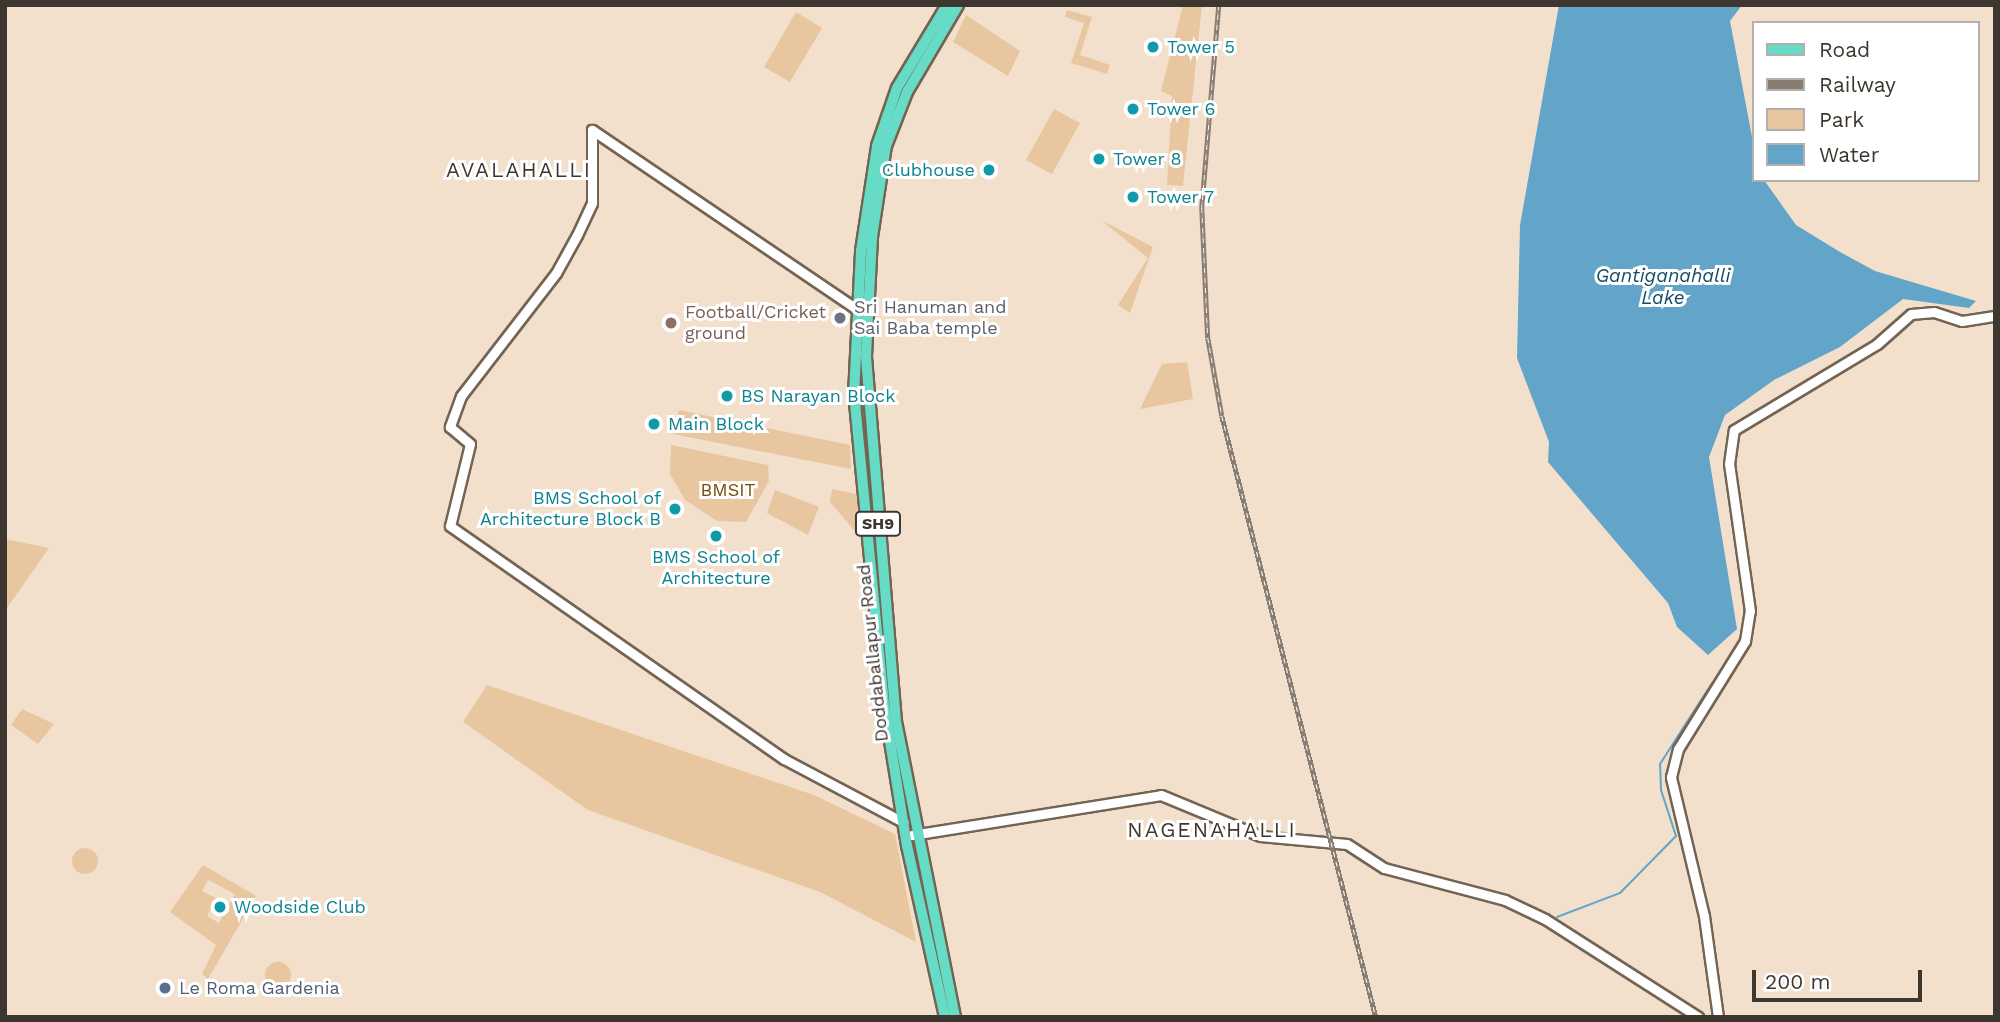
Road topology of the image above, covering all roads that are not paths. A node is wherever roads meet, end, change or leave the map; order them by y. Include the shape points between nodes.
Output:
1 (947, 5) edge
2 (958, 5) edge
3 (861, 312) junction
4 (1995, 316) edge
5 (908, 821) junction
6 (910, 835) junction
7 (945, 1017) edge
8 (955, 1017) edge
9 (1698, 1017) edge
10 (1718, 1017) edge

1 - 3 main road, Doddaballapur Road / SH9 via 884,121 864,219
2 - 3 main road, Doddaballapur Road / SH9 via 907,92 886,146
3 - 5 main road, Doddaballapur Road / SH9 via 860,463 884,705
3 - 5 street via 592,130 592,203 577,235 556,273 461,396 450,427 470,444 450,526 784,760
4 - 10 street via 1962,321 1934,312 1911,314 1877,344 1734,430 1729,464 1750,611 1745,641 1678,749 1671,778 1704,916
5 - 6 main road, Doddaballapur Road / SH9
6 - 7 main road, Doddaballapur Road / SH9
6 - 8 main road, Doddaballapur Road / SH9
6 - 9 street via 1161,795 1260,836 1347,844 1384,868 1505,900 1545,919

